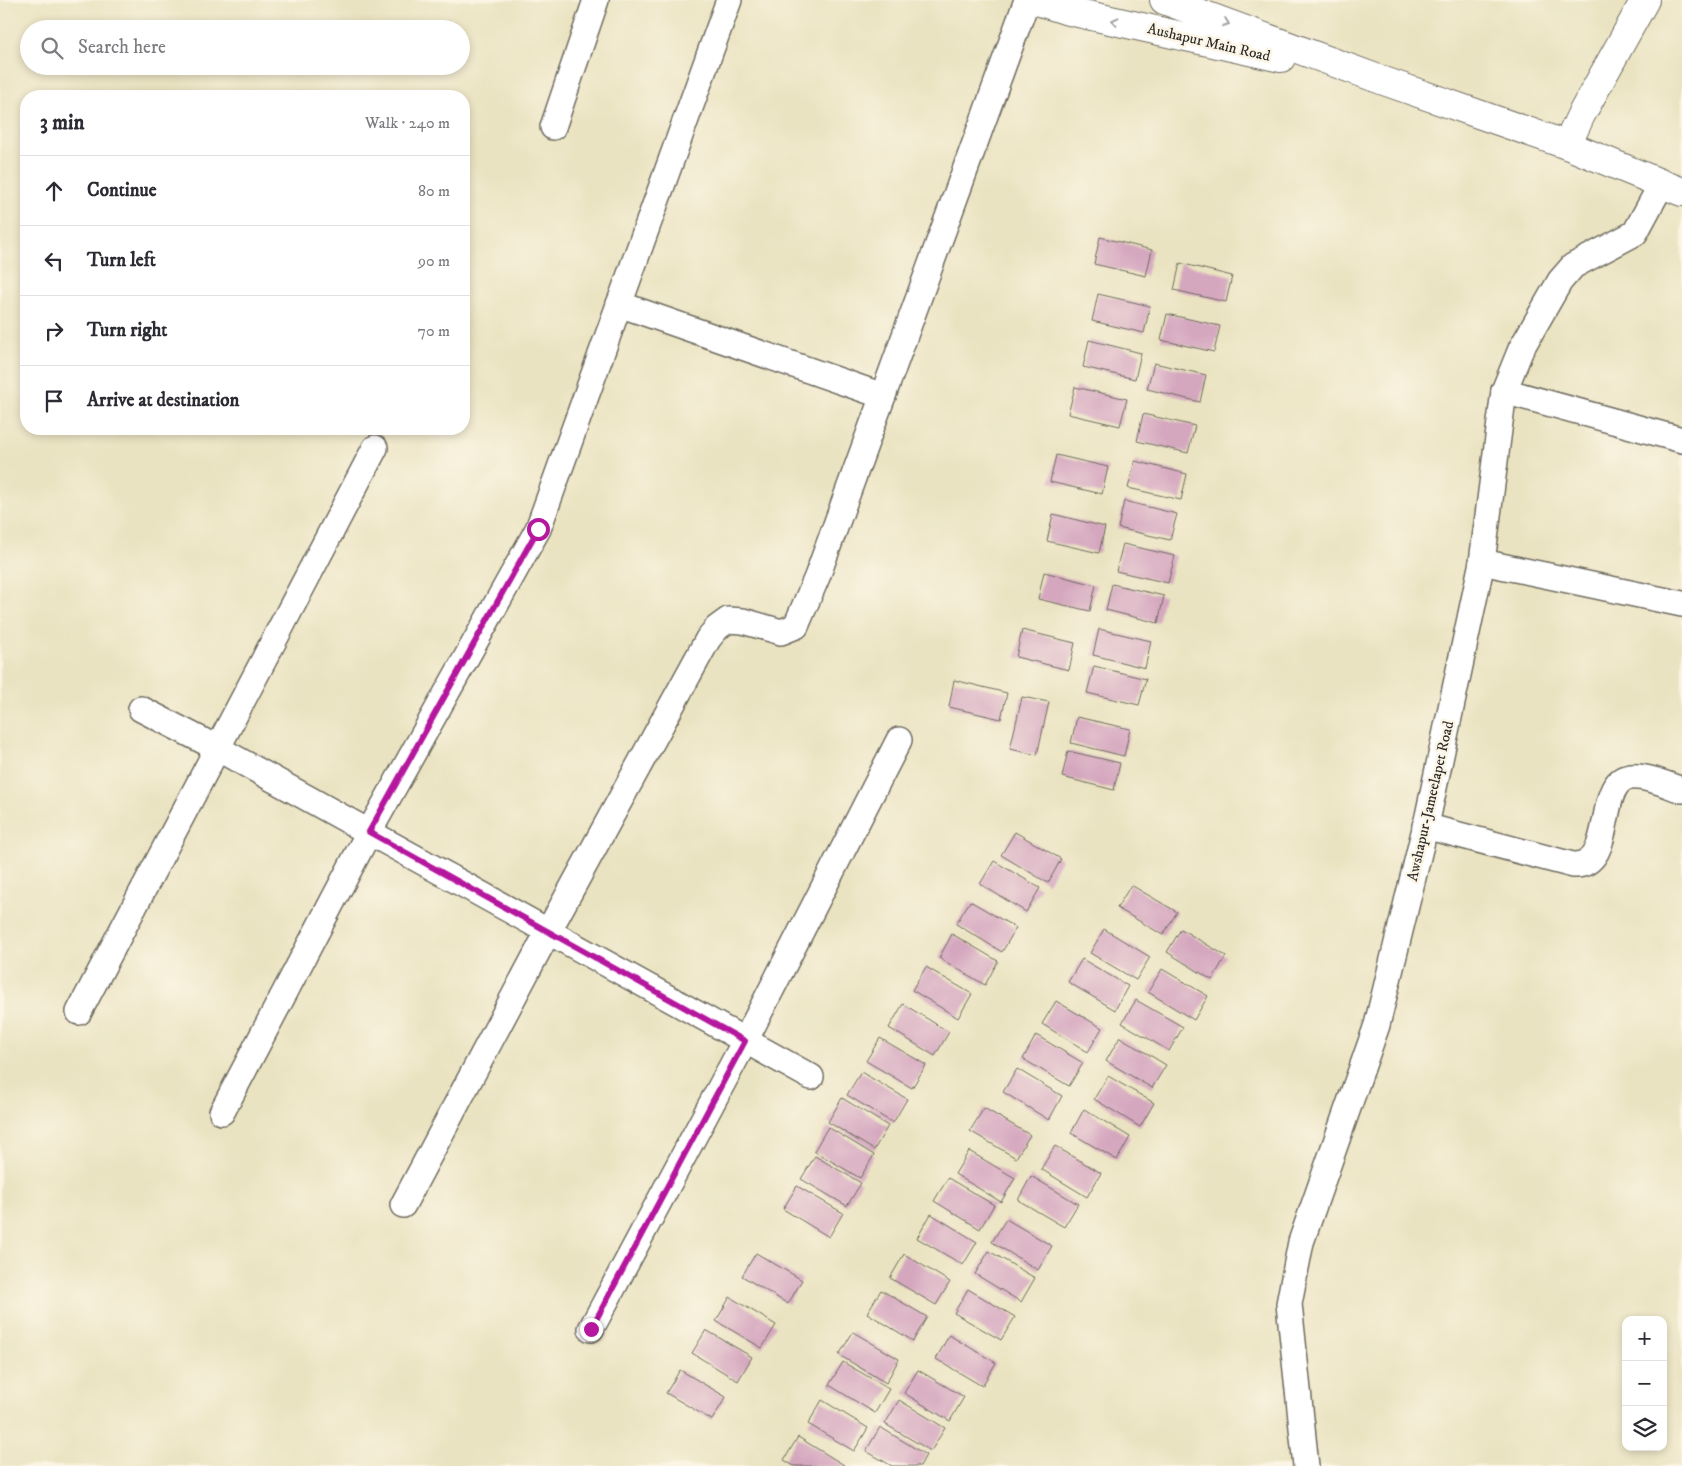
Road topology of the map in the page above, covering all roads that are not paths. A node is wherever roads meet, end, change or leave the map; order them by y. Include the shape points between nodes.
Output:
1 (596, 0) edge
2 (729, 0) edge
3 (1027, 0) edge
4 (1034, 0) edge
5 (1164, 0) edge
6 (1645, 0) edge
7 (1384, 82) junction
8 (553, 127) dead end
9 (1567, 145) junction
10 (1672, 188) edge
11 (619, 304) junction
12 (1504, 391) junction
13 (883, 396) junction
14 (1682, 440) edge
15 (375, 448) dead end
16 (1482, 562) junction
17 (1682, 604) edge
18 (141, 709) dead end
19 (898, 740) dead end
20 (216, 748) junction
21 (1682, 790) edge
22 (1425, 826) junction
23 (369, 832) junction
24 (548, 932) junction
25 (80, 1012) dead end
26 (745, 1041) junction
27 (811, 1077) dead end
28 (222, 1112) dead end
29 (403, 1205) dead end
30 (591, 1329) dead end
31 (1306, 1466) edge

1 - 8 street
2 - 11 street
3 - 13 street
7 -> 4 street, Aushapur Main Road via 1065,10
5 -> 7 street, Aushapur Main Road
6 - 9 street
7 - 9 street, Aushapur Main Road
9 - 10 street, Aushapur Main Road
10 - 12 street, Awshapur-Jameelapet Road via 1635,233 1573,266 1560,281 1521,349
11 - 13 street
11 - 23 street via 538,529
12 - 14 street
12 - 16 street, Awshapur-Jameelapet Road
13 - 24 street via 796,626 781,632 728,620 708,639
15 - 20 street
16 - 17 street
16 - 22 street, Awshapur-Jameelapet Road
18 - 20 street
19 - 26 street
20 - 23 street
20 - 25 street
21 - 22 street via 1640,778 1627,777 1620,781 1613,792 1598,850 1593,859 1582,866
22 - 31 street, Awshapur-Jameelapet Road via 1377,1025 1301,1242 1289,1304
23 - 24 street
23 - 28 street
24 - 26 street
24 - 29 street
26 - 27 street
26 - 30 street

